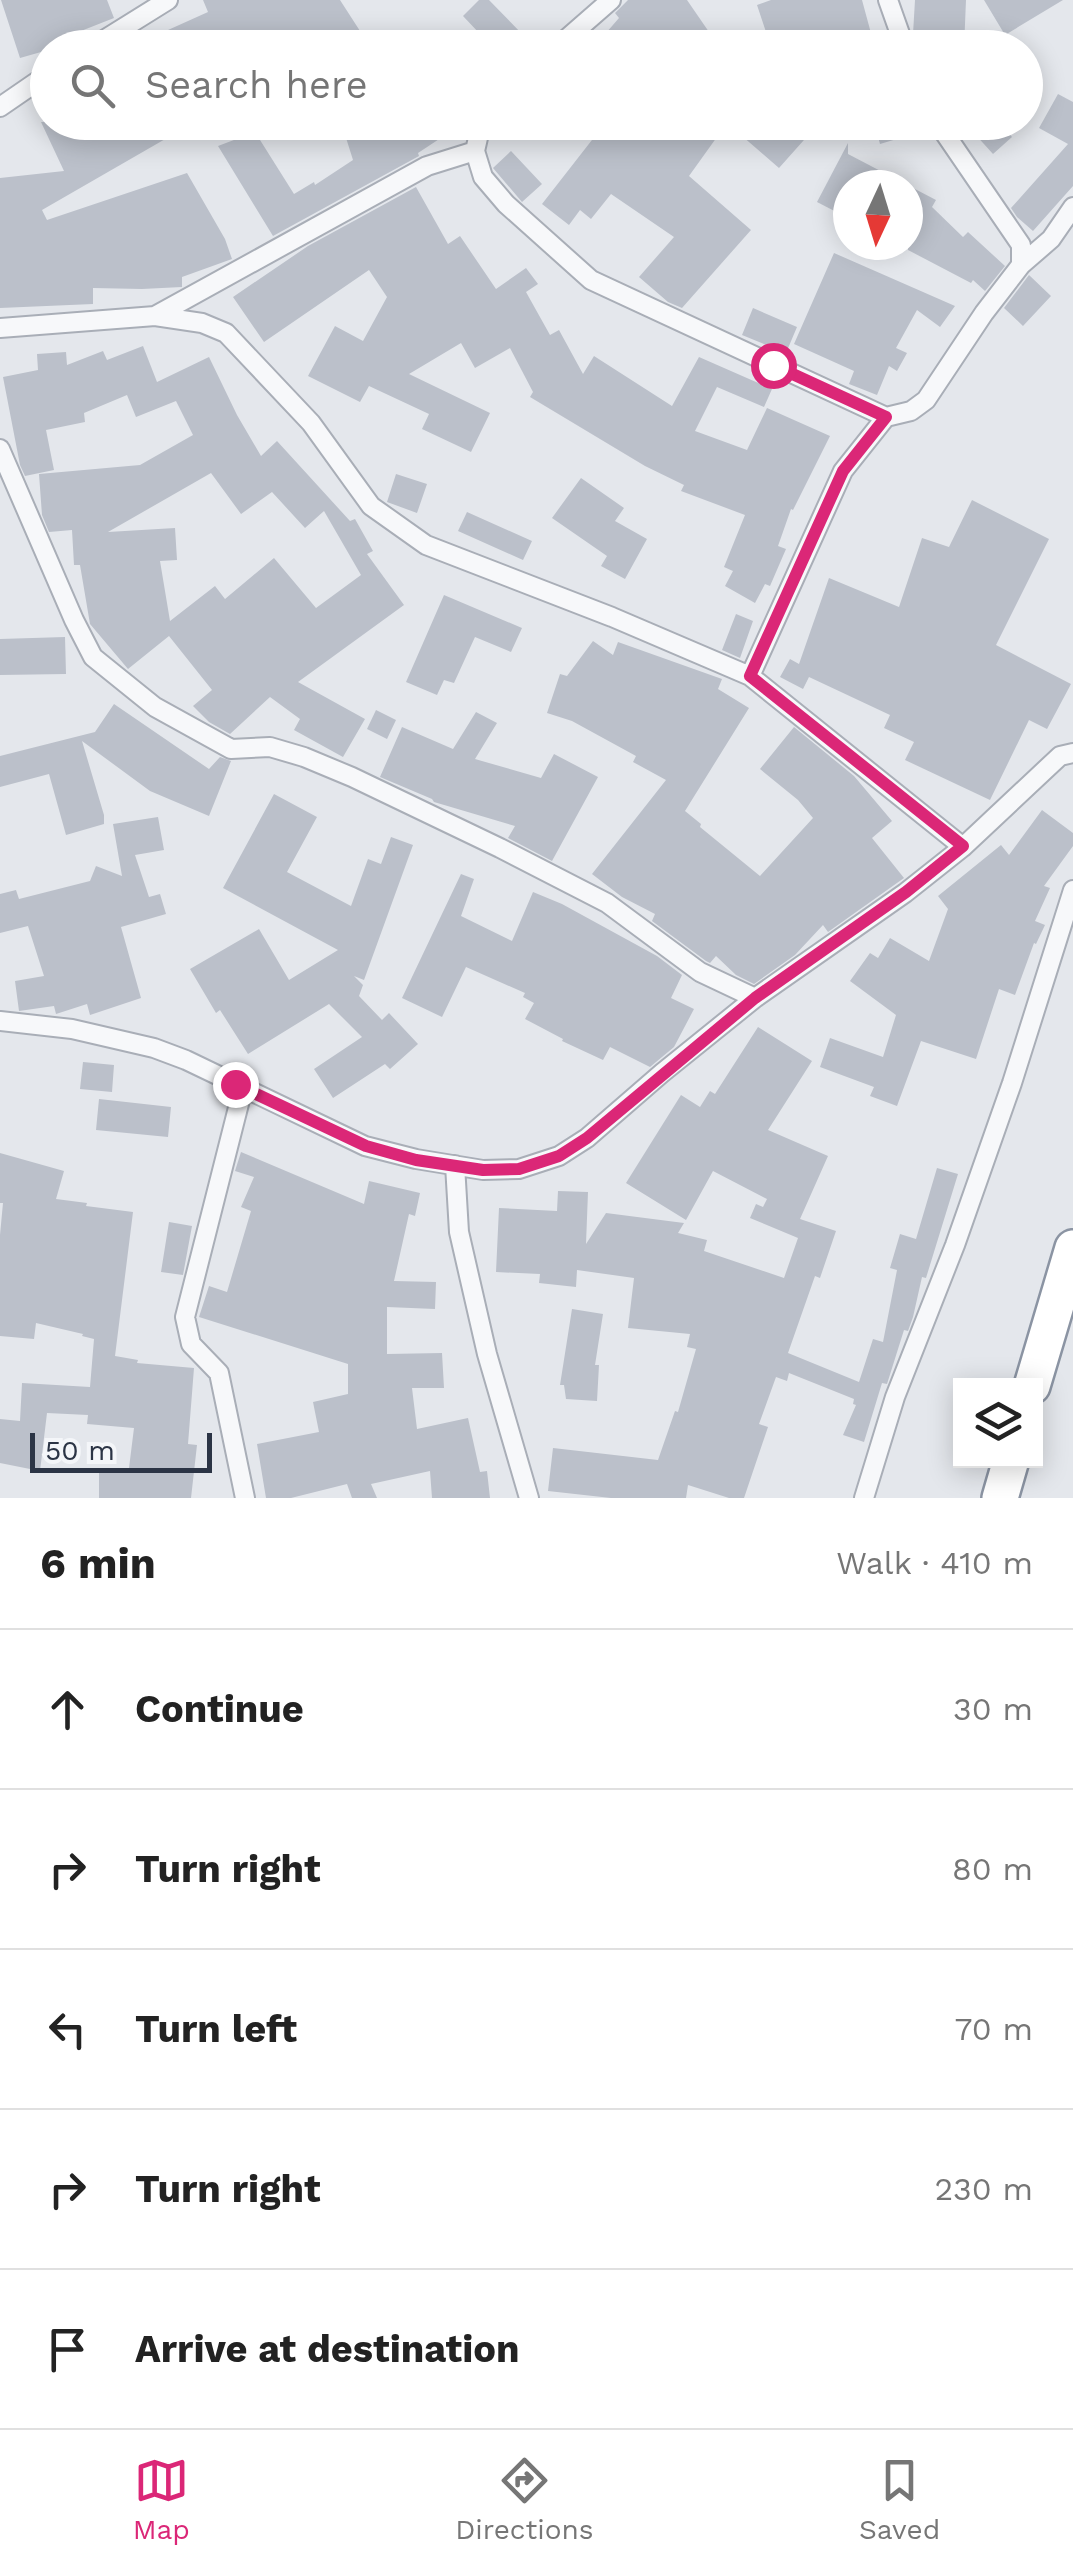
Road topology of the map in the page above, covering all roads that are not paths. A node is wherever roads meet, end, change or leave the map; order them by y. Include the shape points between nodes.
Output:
1 (168, 0) edge
2 (611, 0) edge
3 (888, 0) edge
4 (120, 30) edge
5 (577, 30) edge
6 (899, 30) edge
7 (30, 86) edge
8 (0, 107) edge
9 (478, 140) edge
10 (950, 140) edge
11 (475, 152) junction
12 (1073, 206) edge
13 (1021, 265) junction
14 (156, 316) junction
15 (0, 328) edge
16 (886, 417) junction
17 (0, 449) edge
18 (750, 676) junction
19 (1073, 753) edge
20 (963, 846) junction
21 (1073, 890) edge
22 (755, 998) junction
23 (0, 1021) edge
24 (243, 1088) junction
25 (454, 1165) junction
26 (1073, 1248) edge
27 (1034, 1378) edge
28 (1009, 1468) edge
29 (245, 1498) edge
30 (530, 1498) edge
31 (864, 1498) edge
32 (1000, 1498) edge

1 - 4 street
2 - 5 street
3 - 6 street
7 - 8 street
9 - 11 street
10 - 13 street via 1021,245
11 - 14 street via 428,166
11 - 16 street via 483,177 506,204 591,280
12 - 13 street via 1052,239
13 - 16 street via 926,400
14 - 15 street
14 - 18 street via 226,333 311,423 371,506 426,544
16 - 18 street via 843,471
17 - 22 street via 93,657 155,707 231,749 270,747 304,757 483,840 606,903 700,972
18 - 20 street
19 - 20 street via 1060,756
20 - 22 street
21 - 31 street via 956,1246 895,1397
22 - 25 street via 559,1156 519,1169
23 - 24 street via 154,1048
24 - 25 street via 366,1146
24 - 29 street via 185,1317 191,1344 219,1373
25 - 30 street via 459,1232
26 - 27 highway
28 - 32 highway

